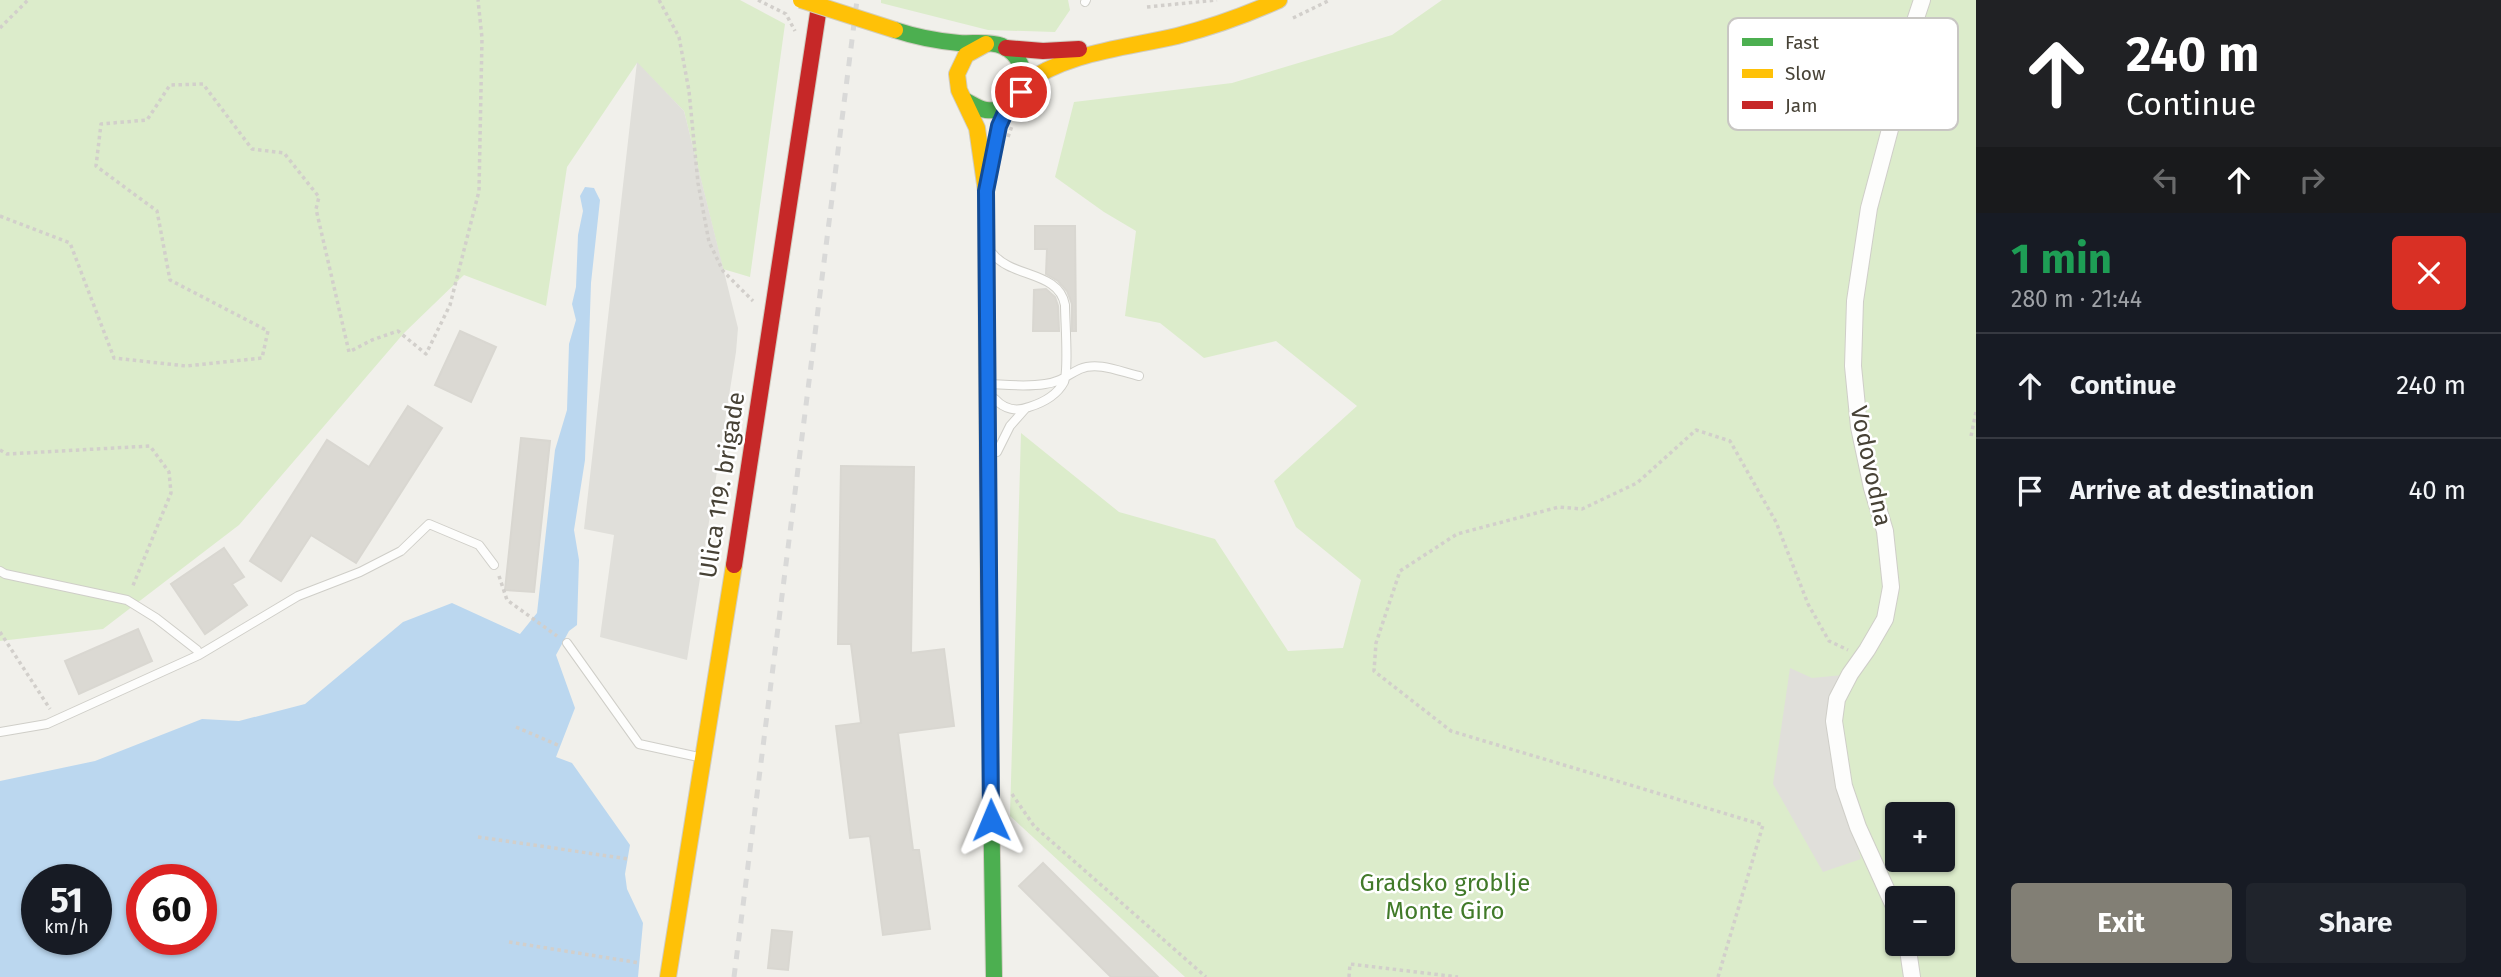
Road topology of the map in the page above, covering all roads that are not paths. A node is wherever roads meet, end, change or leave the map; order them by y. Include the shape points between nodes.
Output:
1 (801, 0) edge
2 (820, 0) edge
3 (1279, 0) edge
4 (1922, 0) edge
5 (1916, 18) edge
6 (899, 32) junction
7 (986, 44) junction
8 (1123, 47) junction
9 (1006, 48) junction
10 (929, 53) dead end
11 (1023, 85) junction
12 (966, 101) junction
13 (1008, 106) junction
14 (999, 126) dead end
15 (1890, 130) edge
16 (995, 147) dead end
17 (986, 191) junction
18 (987, 246) junction
19 (1139, 376) dead end
20 (1065, 380) junction
21 (987, 383) junction
22 (1025, 409) junction
23 (988, 474) junction
24 (494, 565) road end
25 (0, 571) edge
26 (567, 643) road end
27 (199, 655) junction
28 (0, 732) edge
29 (703, 758) junction
30 (1885, 887) edge
31 (1908, 956) edge
32 (668, 977) edge
33 (994, 977) edge
34 (1912, 977) edge

1 - 6 main road, bridge
2 - 29 main road, Ulica 119. brigade
3 - 8 main road via 1193,32
4 - 5 street, Vodovodna
6 - 7 main road
6 - 10 main road
7 - 9 main road
7 - 12 main road via 973,49 952,74
8 - 9 main road
8 - 11 main road via 1046,69
9 - 11 main road via 1022,66
11 - 13 main road
12 - 13 main road via 990,111
12 - 17 main road via 978,133
13 - 14 main road
15 - 30 street, Vodovodna via 1869,208 1855,301 1853,366 1859,428 1885,531 1891,587 1885,619 1836,699 1834,721 1844,786
16 - 17 main road
17 - 18 main road
18 - 20 lane via 1005,265 1053,284 1063,294
18 - 21 main road
19 - 20 lane via 1091,367
20 - 21 lane via 1026,386
20 - 22 lane via 1049,397
21 - 22 lane via 1002,406
21 - 23 main road
22 - 23 lane via 1010,426
23 - 33 main road
24 - 27 lane via 480,545 429,524 401,551 298,596
25 - 27 lane via 127,600
26 - 29 lane via 639,744
27 - 28 lane via 47,724
29 - 32 main road, Ulica 119. brigade
31 - 34 street

